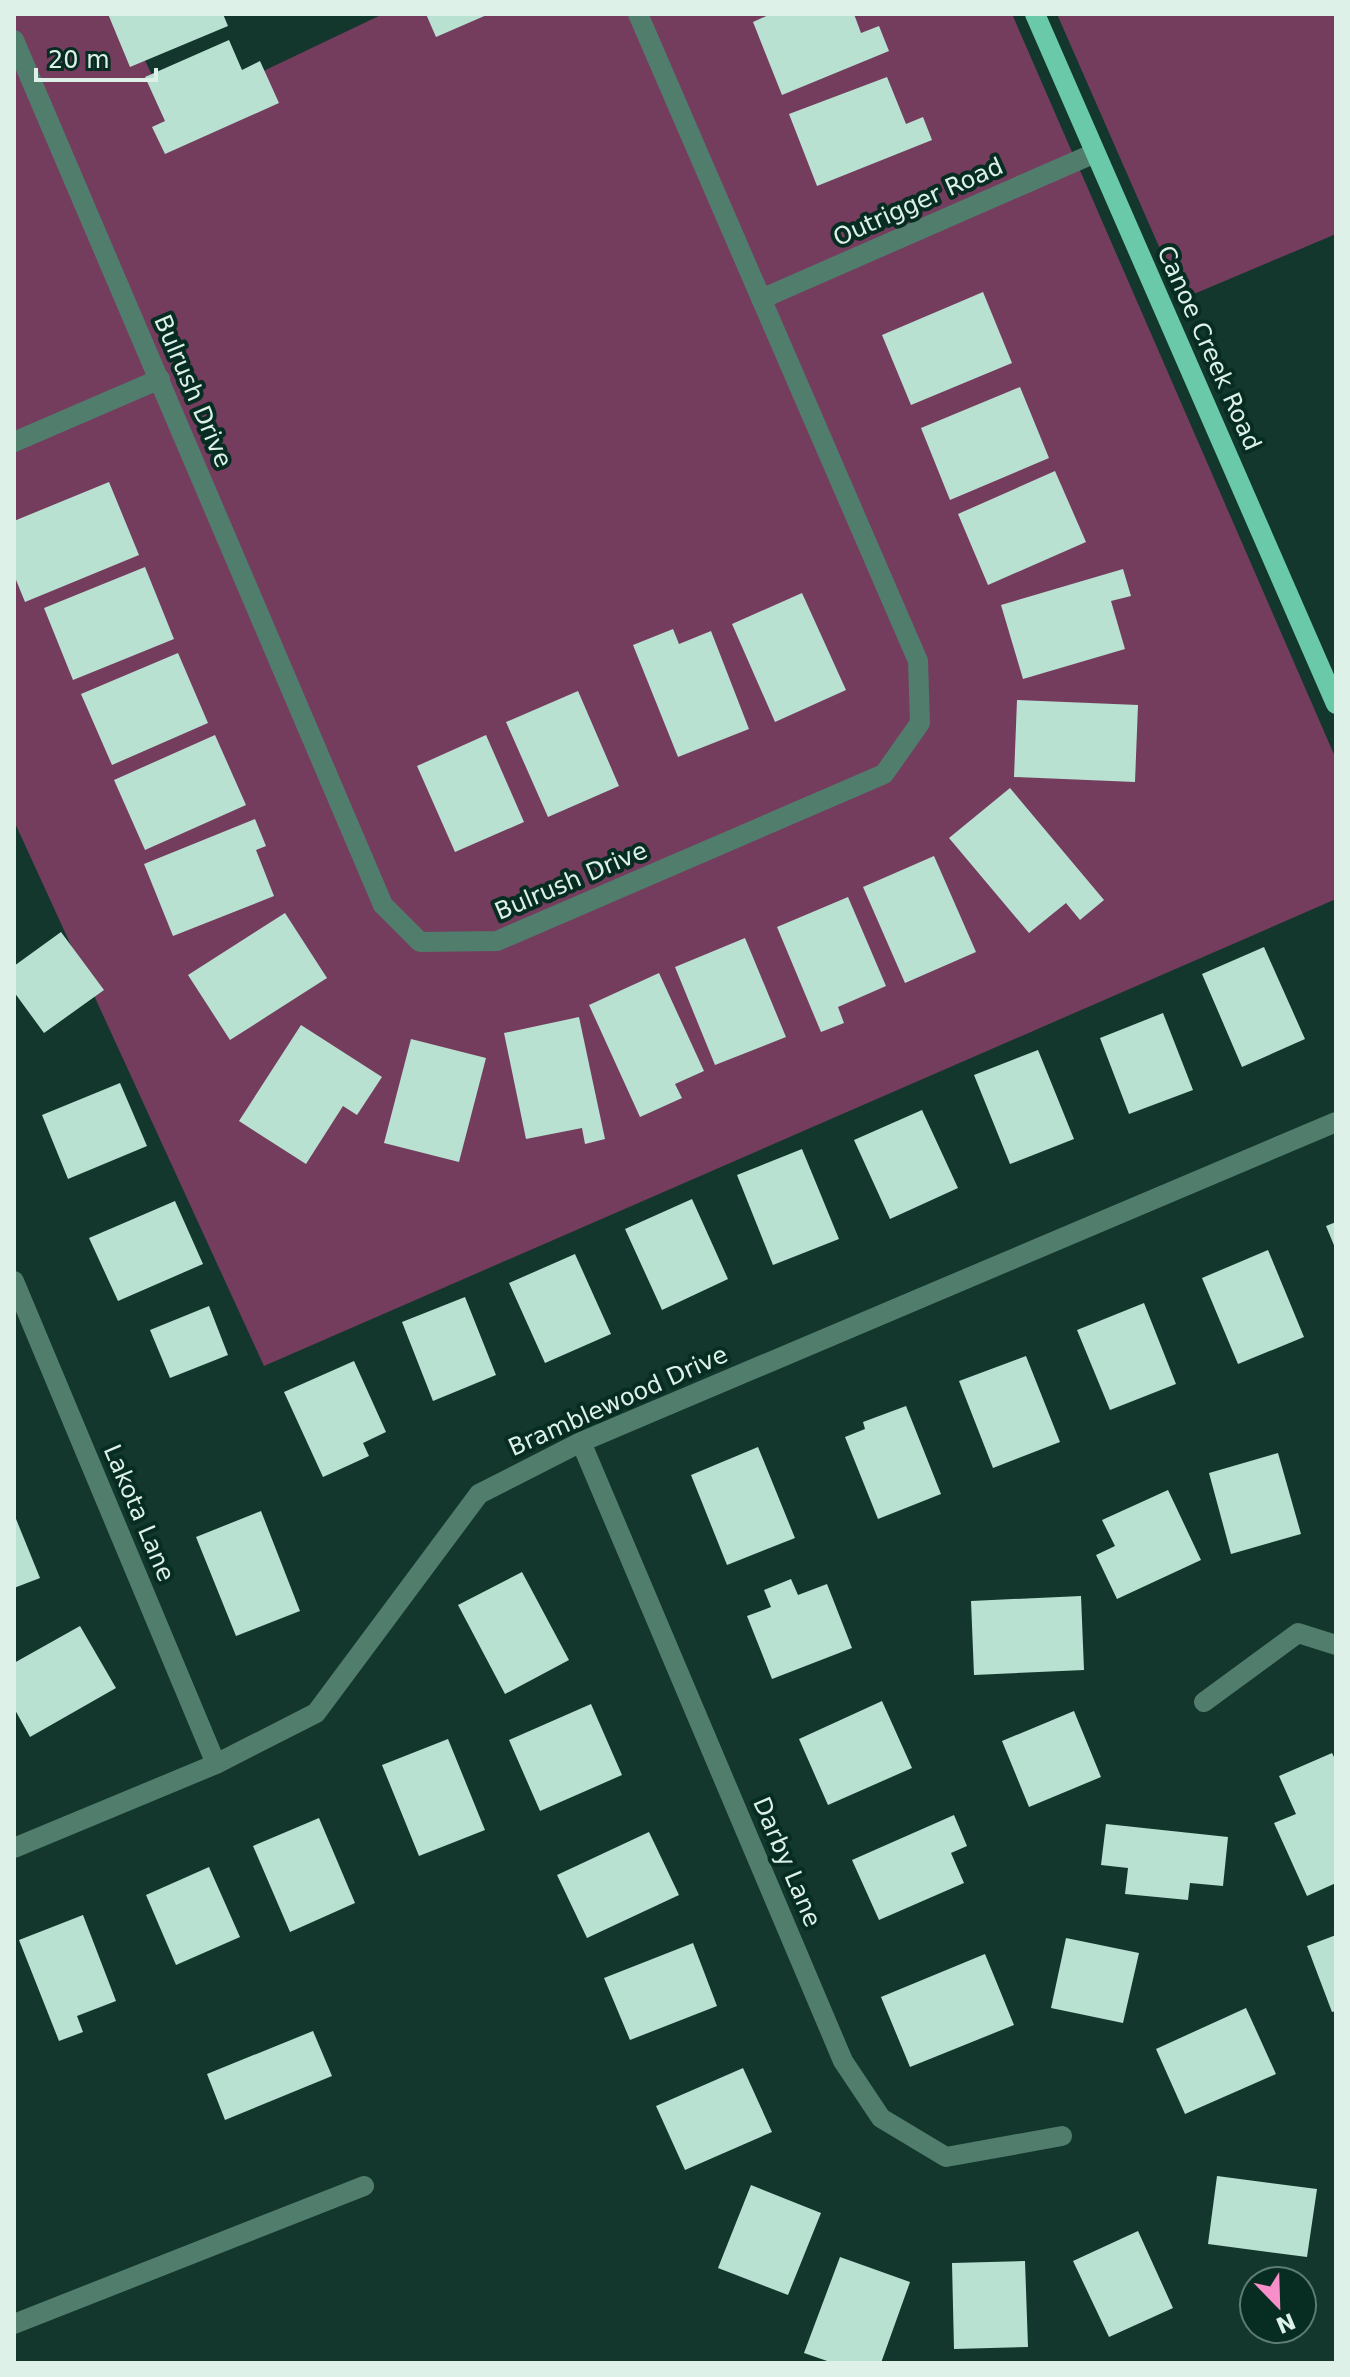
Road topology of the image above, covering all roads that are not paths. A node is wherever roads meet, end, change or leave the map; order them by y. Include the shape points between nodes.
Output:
1 (638, 14) edge
2 (1035, 14) edge
3 (14, 40) edge
4 (1095, 153) junction
5 (761, 299) junction
6 (160, 379) junction
7 (14, 442) edge
8 (1336, 704) edge
9 (1336, 1122) edge
10 (14, 1281) edge
11 (581, 1442) junction
12 (1336, 1645) edge
13 (1204, 1702) dead end
14 (216, 1764) junction
15 (14, 1848) edge
16 (1062, 2136) dead end
17 (364, 2186) dead end
18 (14, 2324) edge

1 - 5 street, Bulrush Drive
2 - 4 main road, Canoe Creek Road
3 - 6 street, Bulrush Drive
4 - 5 street, Outrigger Road
4 - 8 main road, Canoe Creek Road
5 - 6 street, Bulrush Drive via 918,661 920,723 884,774 497,941 420,942 383,905
6 - 7 street
9 - 11 street, Bramblewood Drive
10 - 14 street, Lakota Lane
11 - 14 street, Bramblewood Drive via 479,1494 316,1713
11 - 16 street, Darby Lane via 843,2061 881,2118 946,2157
12 - 13 street via 1298,1633
14 - 15 street, Bramblewood Drive
17 - 18 street

